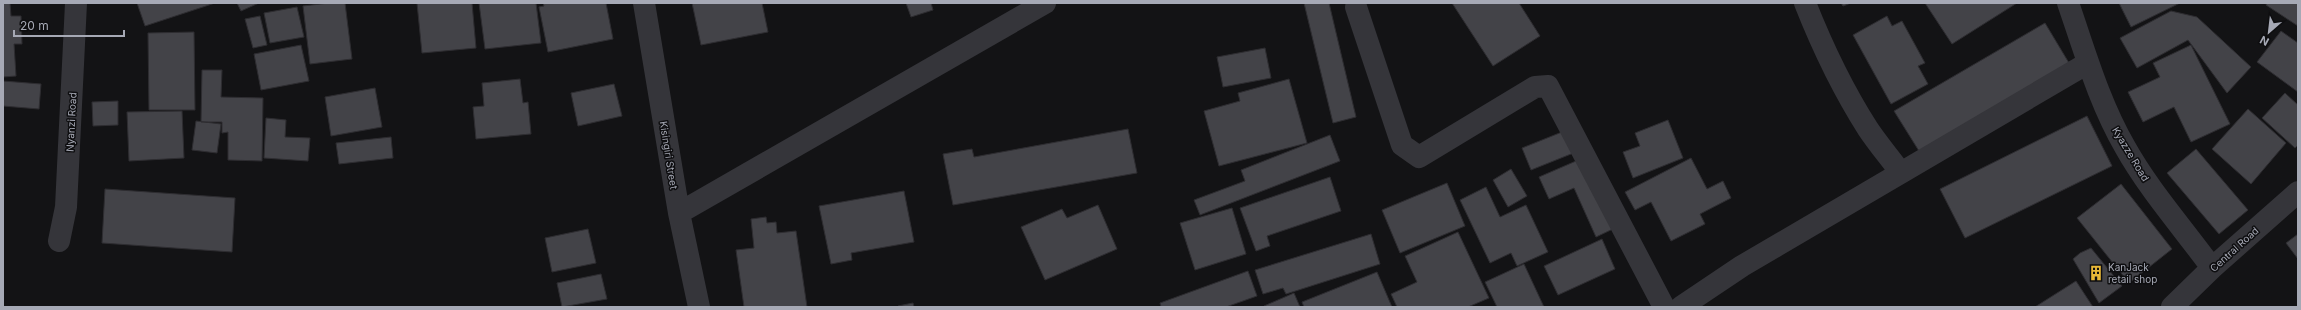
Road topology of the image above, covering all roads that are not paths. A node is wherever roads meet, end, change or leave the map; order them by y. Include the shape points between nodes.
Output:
1 (76, 3) edge
2 (644, 3) edge
3 (1045, 3) edge
4 (1805, 3) edge
5 (2068, 3) edge
6 (1356, 7) dead end
7 (2088, 63) junction
8 (1900, 173) junction
9 (2298, 192) edge
10 (678, 213) junction
11 (59, 241) dead end
12 (2212, 268) junction
13 (699, 307) edge
14 (1664, 307) edge
15 (1681, 307) edge
16 (2172, 307) edge

1 - 11 street, Nyanzi Road via 66,207
2 - 10 street, Kisingiri Street
3 - 10 street
4 - 8 street via 1848,94 1868,129
5 - 7 street, Kyazze Road
6 - 14 street via 1402,145 1419,157 1535,87 1548,86
7 - 8 street
7 - 12 street, Kyazze Road via 2125,148
8 - 15 street via 1742,266
9 - 12 street, Central Road
10 - 13 street, Kisingiri Street
12 - 16 street, Central Road

